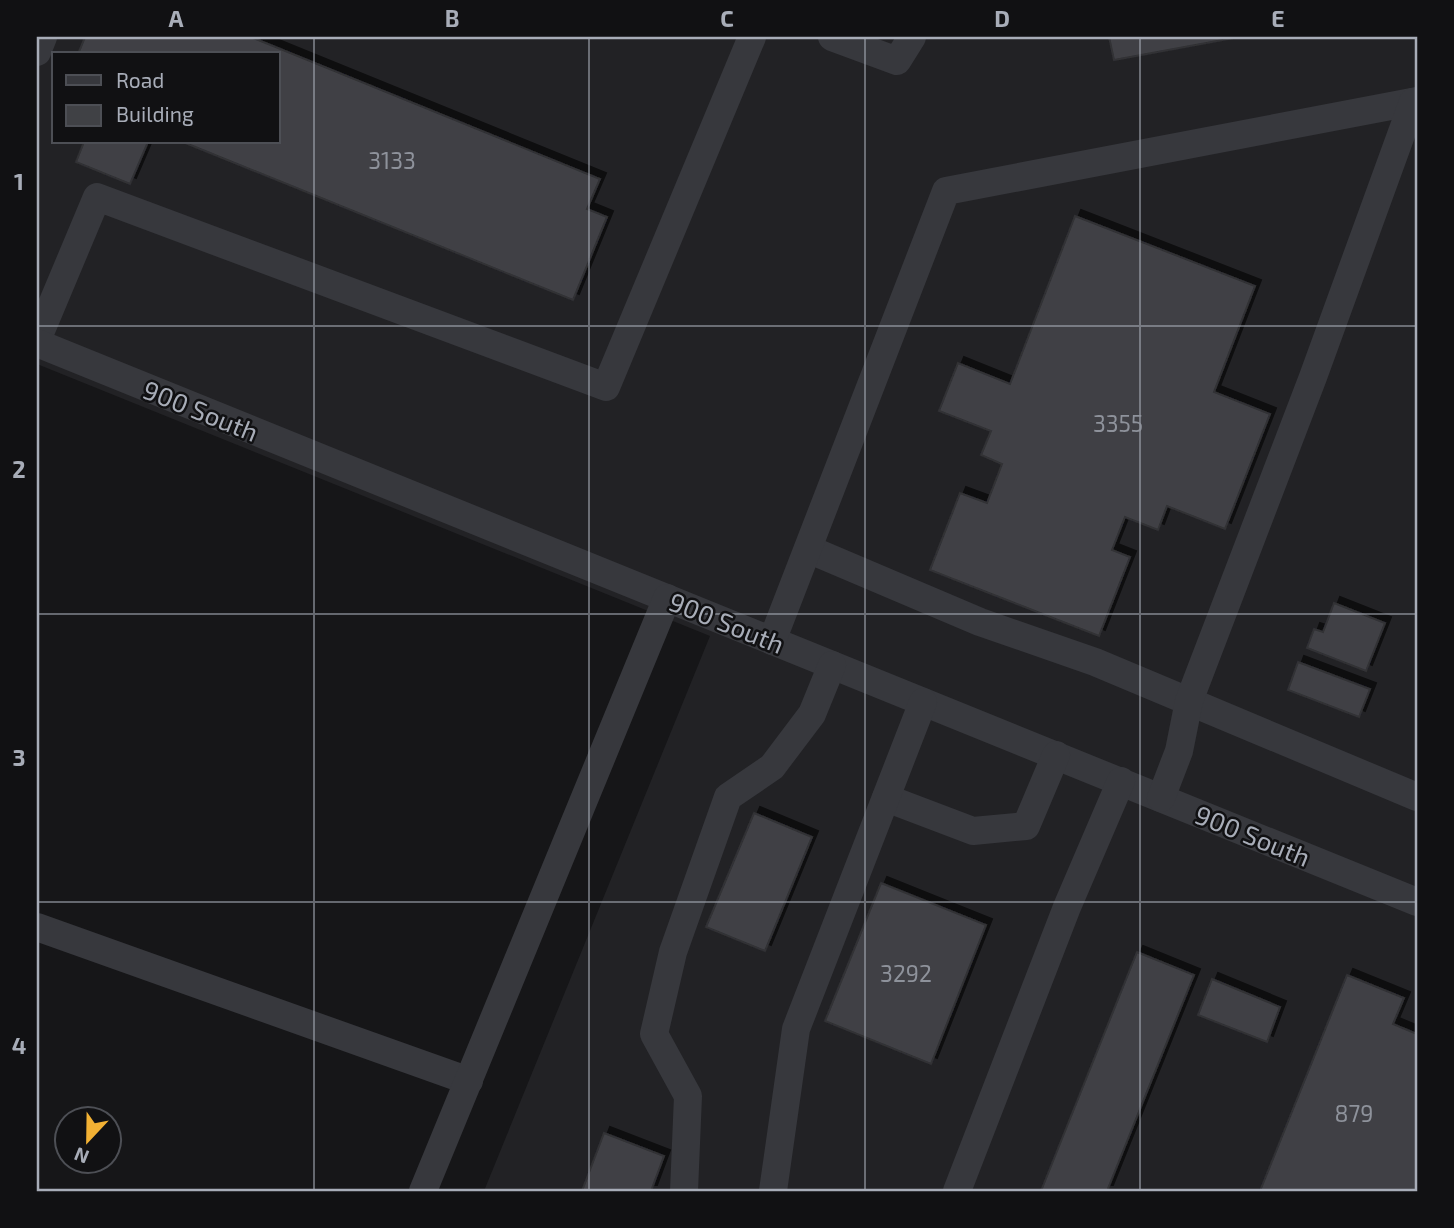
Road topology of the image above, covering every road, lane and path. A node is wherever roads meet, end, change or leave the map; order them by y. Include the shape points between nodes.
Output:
1 (43, 37) edge
2 (752, 37) edge
3 (832, 37) edge
4 (912, 37) edge
5 (37, 52) edge
6 (1415, 102) edge
7 (37, 342) edge
8 (808, 549) junction
9 (667, 598) junction
10 (772, 641) junction
11 (832, 665) junction
12 (1189, 701) junction
13 (923, 702) junction
14 (1056, 755) junction
15 (1121, 781) junction
16 (1417, 797) edge
17 (886, 798) junction
18 (1161, 798) junction
19 (1417, 902) edge
20 (37, 927) edge
21 (469, 1080) junction
22 (423, 1191) edge
23 (684, 1191) edge
24 (773, 1191) edge
25 (957, 1191) edge

1 - 5 street
2 - 7 street via 606,387 97,197
3 - 4 street via 897,61
6 - 8 street via 946,191
6 - 12 street
7 - 9 street, 900 South
8 - 10 street
8 - 12 street via 980,622
9 - 10 street, 900 South
9 - 21 street
10 - 11 street, 900 South
11 - 13 street, 900 South
11 - 23 street via 812,714 772,766 728,797 673,952 654,1034 688,1096
12 - 16 street
12 - 18 street via 1179,751
13 - 14 street, 900 South
13 - 17 street
14 - 15 street, 900 South
14 - 17 street via 1026,827 973,831
15 - 18 street, 900 South
15 - 25 street
17 - 24 street via 796,1029
18 - 19 street, 900 South
20 - 21 street
21 - 22 street

